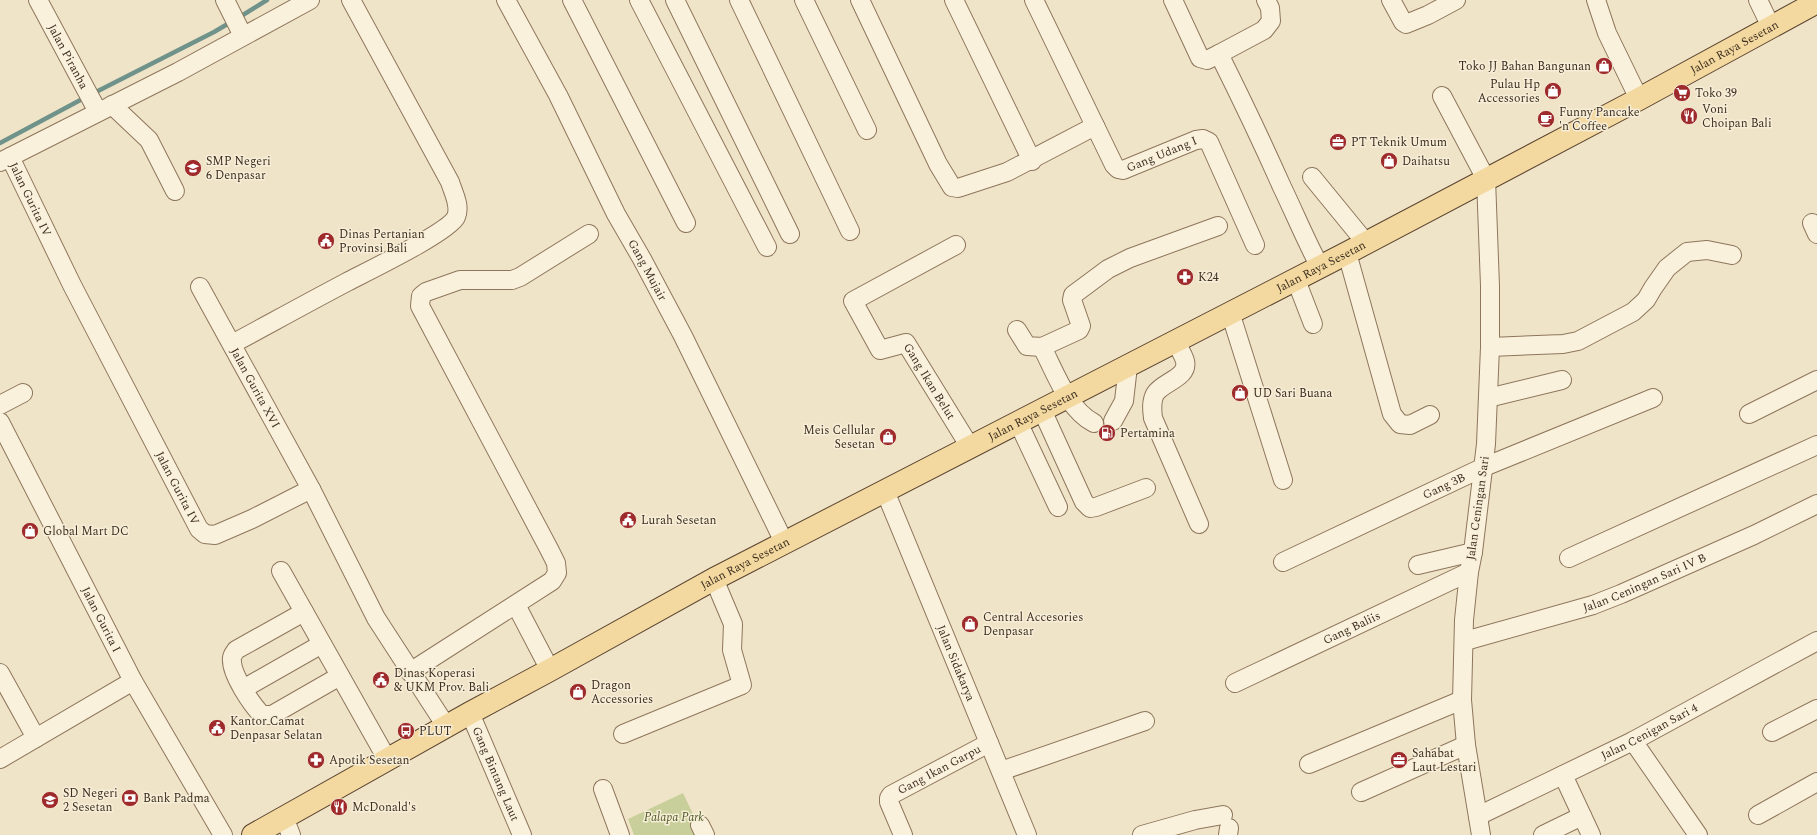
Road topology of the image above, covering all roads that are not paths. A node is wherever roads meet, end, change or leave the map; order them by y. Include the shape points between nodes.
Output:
1 (38, 0) edge
2 (310, 0) edge
3 (351, 0) edge
4 (506, 0) edge
5 (572, 0) edge
6 (639, 0) edge
7 (675, 0) edge
8 (739, 0) edge
9 (804, 0) edge
10 (860, 0) edge
11 (954, 0) edge
12 (1173, 0) edge
13 (1266, 0) edge
14 (1391, 0) edge
15 (1456, 0) edge
16 (1596, 0) edge
17 (1758, 0) edge
18 (1041, 2) edge
19 (1817, 2) edge
20 (235, 20) edge
21 (1771, 27) junction
22 (1219, 54) junction
23 (1442, 96) dead end
24 (1639, 99) junction
25 (102, 108) junction
26 (1095, 126) junction
27 (867, 130) dead end
28 (5, 160) edge
29 (1032, 161) junction
30 (1312, 177) dead end
31 (1486, 179) junction
32 (175, 191) dead end
33 (686, 223) dead end
34 (1218, 226) dead end
35 (850, 231) dead end
36 (588, 234) dead end
37 (790, 234) dead end
38 (956, 244) dead end
39 (1255, 245) dead end
40 (767, 247) dead end
41 (1356, 248) junction
42 (1732, 255) dead end
43 (1320, 267) junction
44 (1296, 280) junction
45 (200, 287) dead end
46 (1230, 312) junction
47 (1313, 324) dead end
48 (1017, 330) dead end
49 (1175, 341) junction
50 (232, 344) junction
51 (1042, 347) junction
52 (1490, 347) junction
53 (1128, 366) junction
54 (1562, 380) dead end
55 (1817, 380) edge
56 (23, 393) dead end
57 (1069, 398) junction
58 (1488, 398) junction
59 (1653, 398) dead end
60 (0, 405) edge
61 (1042, 410) junction
62 (1750, 414) dead end
63 (1430, 415) dead end
64 (1113, 421) dead end
65 (0, 422) edge
66 (1018, 422) junction
67 (1094, 423) dead end
68 (1817, 445) edge
69 (970, 447) junction
70 (1484, 467) junction
71 (1283, 480) dead end
72 (1146, 488) dead end
73 (311, 489) junction
74 (885, 491) junction
75 (1817, 504) edge
76 (1058, 507) dead end
77 (1199, 524) dead end
78 (784, 542) junction
79 (1473, 552) junction
80 (1569, 558) dead end
81 (1283, 562) dead end
82 (1418, 565) dead end
83 (281, 571) dead end
84 (1469, 572) junction
85 (714, 579) junction
86 (516, 605) junction
87 (304, 612) junction
88 (1465, 641) junction
89 (1817, 641) edge
90 (322, 644) junction
91 (550, 670) junction
92 (410, 672) junction
93 (0, 673) edge
94 (340, 676) junction
95 (133, 681) junction
96 (1235, 683) dead end
97 (244, 690) junction
98 (1462, 700) junction
99 (1817, 709) edge
100 (470, 713) junction
101 (1145, 721) dead end
102 (446, 726) junction
103 (1772, 732) dead end
104 (622, 734) dead end
105 (36, 738) junction
106 (1633, 741) junction
107 (989, 743) junction
108 (1466, 745) junction
109 (0, 759) edge
110 (387, 760) junction
111 (1309, 764) dead end
112 (1001, 771) junction
113 (1563, 775) junction
114 (1817, 782) edge
115 (603, 789) dead end
116 (1362, 792) dead end
117 (1758, 815) dead end
118 (1478, 816) junction
119 (1582, 816) junction
120 (1227, 826) edge
121 (274, 830) edge
122 (223, 835) edge
123 (522, 835) edge
124 (620, 835) edge
125 (903, 835) edge
126 (1027, 835) edge
127 (1142, 835) edge
128 (1481, 835) edge
129 (1543, 835) edge
130 (1591, 835) edge
131 (1698, 835) edge

1 - 25 street, Jalan Piranha via 84,87
2 - 20 street, Jalan Gurita IV
3 - 50 street via 450,182 458,204 456,218 442,230 411,248
4 - 78 street, Gang Mujair via 558,95 616,214 683,336
5 - 33 street
6 - 40 street
7 - 37 street
8 - 35 street
9 - 27 street
10 - 29 street via 938,164 952,187 958,188 993,178
11 - 29 street
12 - 22 street via 1200,58 1207,60
13 - 22 street via 1270,8 1271,21 1264,30
14 - 15 street via 1404,24
16 - 24 street via 1607,33
17 - 21 street
18 - 26 street, Gang Udang I
19 - 21 main road, Jalan Raya Sesetan
20 - 25 street, Jalan Gurita IV
21 - 24 main road, Jalan Raya Sesetan
22 - 43 street via 1255,127 1304,238
23 - 31 street
24 - 31 main road, Jalan Raya Sesetan
25 - 28 street, Jalan Gurita IV
25 - 32 street, Jalan Piranha via 149,140
26 - 29 street
26 - 39 street, Gang Udang I via 1114,164 1123,170 1196,140 1203,139 1208,142
28 - 73 street, Jalan Gurita IV via 199,529 205,534 215,536
30 - 41 street
31 - 41 main road, Jalan Raya Sesetan
31 - 52 street, Jalan Ceningan Sari
34 - 51 street via 1130,258 1102,274 1073,295 1074,308 1082,323 1079,330
36 - 86 street via 516,278 460,280 426,292 419,302 556,563 557,573 552,581
38 - 69 street, Gang Ikan Belut via 853,301 880,350 906,343
41 - 43 main road, Jalan Raya Sesetan
41 - 63 street via 1392,414 1400,424 1410,425
42 - 52 street via 1707,250 1687,252 1667,268 1646,300 1633,312 1578,341
43 - 44 main road, Jalan Raya Sesetan
44 - 46 main road, Jalan Raya Sesetan
44 - 47 street
45 - 50 street, Jalan Gurita XVI
46 - 49 main road, Jalan Raya Sesetan
46 - 71 street
48 - 51 street via 1027,346
49 - 53 main road, Jalan Raya Sesetan
49 - 77 street via 1185,361 1184,369 1155,393 1151,406 1153,418
50 - 73 street, Jalan Gurita XVI
51 - 57 street
52 - 58 street, Jalan Ceningan Sari
53 - 57 main road, Jalan Raya Sesetan
53 - 64 street via 1124,401
54 - 58 street
55 - 62 street
56 - 60 street
57 - 61 main road, Jalan Raya Sesetan
57 - 67 street via 1084,418
58 - 70 street, Jalan Ceningan Sari
59 - 70 street, Gang 3B
61 - 66 main road, Jalan Raya Sesetan
61 - 72 street via 1084,502 1090,508
65 - 95 street, Jalan Gurita I
66 - 69 main road, Jalan Raya Sesetan
66 - 76 street
68 - 80 street
69 - 74 main road, Jalan Raya Sesetan
70 - 79 street, Jalan Ceningan Sari
70 - 81 street, Gang 3B
73 - 92 street via 376,618
74 - 78 main road, Jalan Raya Sesetan
74 - 107 street, Jalan Sidakarya
75 - 88 street, Jalan Ceningan Sari IV B via 1621,594 1586,607
78 - 85 main road, Jalan Raya Sesetan
79 - 82 street
79 - 84 street, Jalan Ceningan Sari
83 - 87 street
84 - 88 street, Jalan Ceningan Sari via 1464,620
84 - 96 street, Gang Baliis
85 - 91 main road, Jalan Raya Sesetan
85 - 104 street via 733,624 732,650 742,685
86 - 91 street
86 - 92 street
87 - 90 street
87 - 97 street via 236,650 232,657 232,666
88 - 98 street, Jalan Ceningan Sari
89 - 106 street, Jalan Cenigan Sari 4
90 - 94 street
90 - 97 street
91 - 100 main road, Jalan Raya Sesetan
92 - 102 street
93 - 105 street
94 - 97 street via 272,715 262,715 253,707
94 - 110 street
95 - 105 street
95 - 122 street, Jalan Gurita I
98 - 108 street, Jalan Ceningan Sari
98 - 111 street
99 - 103 street
100 - 102 main road, Jalan Raya Sesetan
100 - 123 street, Gang Bintang Laut
101 - 112 street
102 - 110 main road, Jalan Raya Sesetan
105 - 109 street
106 - 113 street, Jalan Cenigan Sari 4
106 - 131 street
107 - 112 street, Jalan Sidakarya
107 - 125 street, Gang Ikan Garpu via 890,796 889,802
108 - 116 street
108 - 118 street, Jalan Ceningan Sari
110 - 121 main road, Jalan Raya Sesetan
112 - 126 street, Jalan Sidakarya
113 - 118 street, Jalan Cenigan Sari 4
113 - 119 street
114 - 117 street
115 - 124 street
118 - 128 street, Jalan Ceningan Sari
119 - 129 street
119 - 130 street
120 - 127 street via 1195,820

